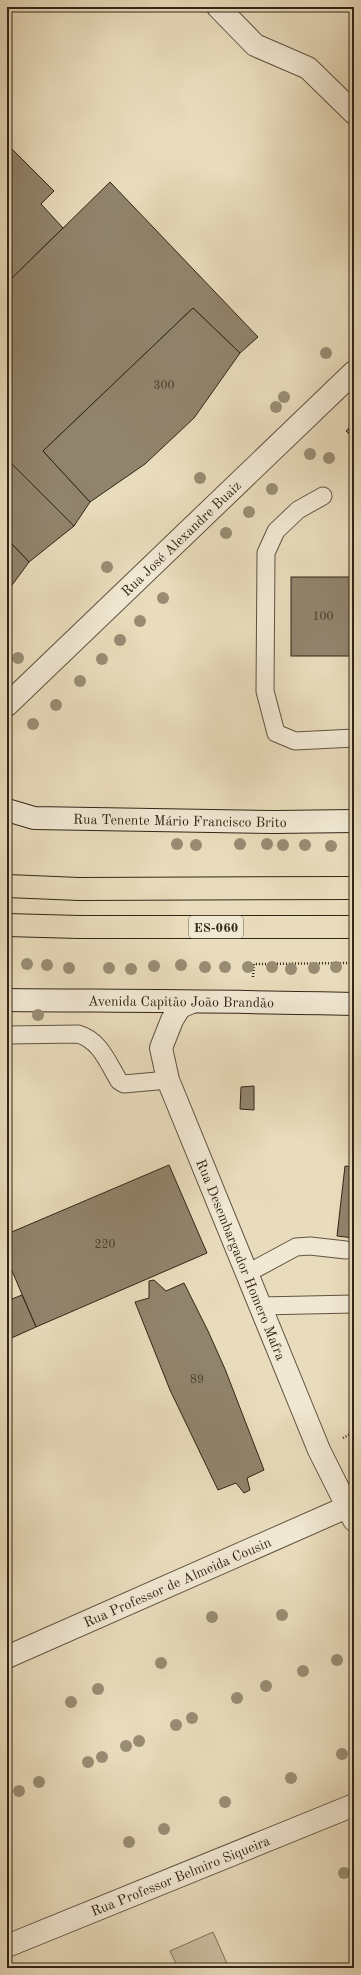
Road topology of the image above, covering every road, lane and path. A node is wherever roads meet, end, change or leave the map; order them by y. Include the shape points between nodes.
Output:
1 (218, 7) edge
2 (354, 113) edge
3 (354, 372) edge
4 (323, 496) dead end
5 (7, 705) edge
6 (354, 738) edge
7 (7, 810) edge
8 (354, 821) edge
9 (7, 886) edge
10 (354, 888) edge
11 (7, 925) edge
12 (354, 927) edge
13 (354, 963) edge
14 (254, 964) dead end
15 (7, 1000) edge
16 (192, 1002) junction
17 (354, 1004) edge
18 (7, 1035) edge
19 (168, 1080) junction
20 (346, 1250) dead end
21 (246, 1274) junction
22 (354, 1304) edge
23 (260, 1306) junction
24 (350, 1514) edge
25 (7, 1657) edge
26 (354, 1805) edge
27 (7, 1946) edge

1 - 2 street via 255,45 308,68
3 - 5 street, Rua José Alexandre Buaiz
4 - 6 lane via 298,510 276,531 266,553 265,691 276,733 295,741
7 - 8 street, Rua Tenente Mário Francisco Brito via 34,818
9 - 10 main road via 79,889
11 - 12 main road, ES-060
13 - 14 path
15 - 16 street, Avenida Capitão João Brandão
16 - 17 street, Avenida Capitão João Brandão
16 - 19 street, Rua Desembargador Homero Mafra via 180,1007 161,1048
18 - 19 lane via 78,1034 89,1037 96,1043 119,1081 124,1084
19 - 21 street, Rua Desembargador Homero Mafra
20 - 21 lane via 296,1247
21 - 23 street, Rua Desembargador Homero Mafra
22 - 23 lane
23 - 24 street, Rua Desembargador Homero Mafra via 319,1450
24 - 25 street, Rua Professor de Almeida Cousin
26 - 27 street, Rua Professor Belmiro Siqueira

